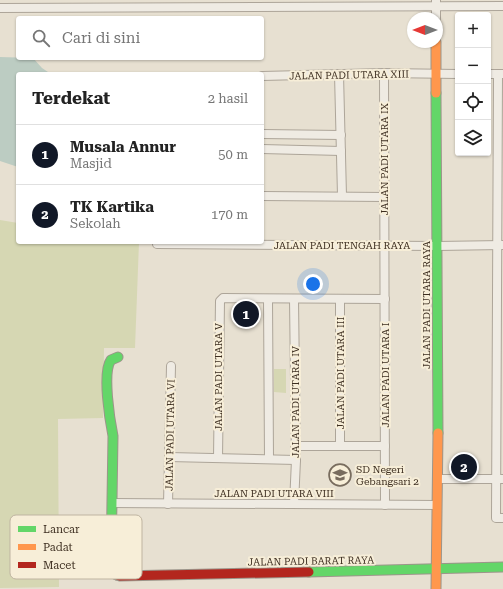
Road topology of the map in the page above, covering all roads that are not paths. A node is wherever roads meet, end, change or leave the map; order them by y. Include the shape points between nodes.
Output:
1 (192, 3) edge
2 (436, 3) edge
3 (111, 4) edge
4 (503, 6) edge
5 (0, 8) edge
6 (436, 48) edge
7 (384, 73) junction
8 (339, 74) junction
9 (455, 74) edge
10 (501, 74) edge
11 (436, 75) junction
12 (264, 76) edge
13 (264, 134) edge
14 (276, 134) junction
15 (341, 135) junction
16 (264, 149) edge
17 (276, 149) junction
18 (341, 151) junction
19 (500, 193) edge
20 (264, 196) edge
21 (342, 196) junction
22 (385, 197) junction
23 (157, 244) dead end
24 (500, 244) edge
25 (384, 246) junction
26 (437, 246) junction
27 (268, 299) junction
28 (294, 299) junction
29 (340, 299) junction
30 (385, 299) junction
31 (500, 302) edge
32 (500, 341) edge
33 (118, 357) dead end
34 (171, 366) dead end
35 (500, 423) edge
36 (295, 446) junction
37 (340, 446) junction
38 (385, 446) junction
39 (169, 457) junction
40 (218, 458) junction
41 (269, 460) junction
42 (296, 460) junction
43 (438, 479) junction
44 (500, 479) edge
45 (112, 503) junction
46 (168, 504) junction
47 (294, 504) junction
48 (385, 505) junction
49 (437, 505) junction
50 (112, 515) edge
51 (503, 518) edge
52 (503, 567) edge
53 (142, 576) edge
54 (436, 578) edge

1 - 2 street
1 - 3 street
2 - 4 street
3 - 5 street
6 - 11 street, JALAN PADI UTARA RAYA
7 - 8 street, JALAN PADI UTARA XIII
7 - 11 street, JALAN PADI UTARA XIII
7 - 22 street, JALAN PADI UTARA IX
8 - 12 street, JALAN PADI UTARA XIII
8 - 15 street
9 - 11 street, JALAN PADI UTARA XIII
10 - 19 street
11 - 26 street, JALAN PADI UTARA RAYA
13 - 14 street
14 - 15 street
14 - 17 street
15 - 18 street
16 - 17 street
17 - 18 street
18 - 21 street
19 - 24 street
20 - 21 street
21 - 22 street
22 - 25 street, JALAN PADI UTARA IX
23 - 25 street, JALAN PADI TENGAH RAYA
24 - 26 street, JALAN PADI TENGAH RAYA
24 - 31 street
25 - 26 street, JALAN PADI TENGAH RAYA
25 - 30 street, JALAN PADI UTARA I
26 - 43 street, JALAN PADI UTARA RAYA
27 - 28 street
27 - 40 street, JALAN PADI UTARA V via 223,298 220,301
27 - 41 street
28 - 29 street
28 - 36 street, JALAN PADI UTARA IV
29 - 30 street
29 - 37 street, JALAN PADI UTARA III
30 - 38 street, JALAN PADI UTARA I
31 - 32 street
32 - 35 street
33 - 45 street via 112,358 107,368 109,416 113,436
34 - 39 street, JALAN PADI UTARA VI
35 - 44 street
36 - 37 street
36 - 42 street, JALAN PADI UTARA IV
37 - 38 street
38 - 48 street, JALAN PADI UTARA I
39 - 40 street
39 - 46 street, JALAN PADI UTARA VI
40 - 41 street
41 - 42 street
42 - 47 street, JALAN PADI UTARA IV
43 - 44 street
43 - 49 street, JALAN PADI UTARA RAYA
44 - 51 street via 496,518
45 - 46 street, JALAN PADI UTARA VIII
45 - 50 street, JALAN PADI BARAT RAYA
46 - 47 street, JALAN PADI UTARA VIII
47 - 48 street, JALAN PADI UTARA VIII
48 - 49 street, JALAN PADI UTARA VIII
49 - 54 street, JALAN PADI UTARA RAYA
52 - 54 street, JALAN PADI BARAT RAYA
53 - 54 street, JALAN PADI BARAT RAYA

